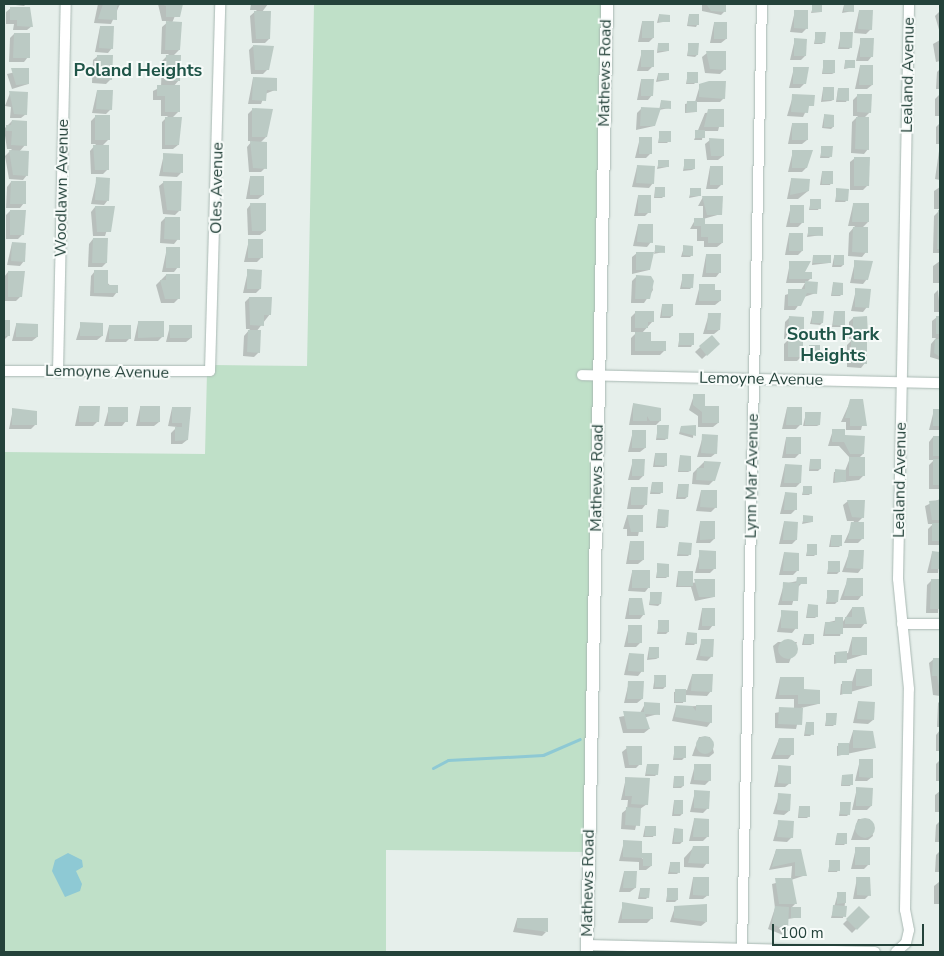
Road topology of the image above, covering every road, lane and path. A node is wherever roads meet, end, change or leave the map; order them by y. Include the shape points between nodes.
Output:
1 (66, 4) edge
2 (220, 4) edge
3 (607, 4) edge
4 (762, 4) edge
5 (909, 4) edge
6 (4, 371) edge
7 (210, 371) joint
8 (58, 372) junction
9 (582, 375) dead end
10 (599, 375) junction
11 (754, 378) junction
12 (902, 382) junction
13 (940, 382) edge
14 (902, 624) junction
15 (940, 624) edge
16 (742, 948) junction
17 (587, 949) edge
18 (875, 952) edge
19 (897, 952) edge

1 - 8 street, Woodlawn Avenue
2 - 7 street, Oles Avenue
3 - 10 street, Mathews Road
4 - 11 street, Lynn Mar Avenue
5 - 12 street, Lealand Avenue
6 - 8 street, Lemoyne Avenue
7 - 8 street, Lemoyne Avenue
9 - 10 street, Lemoyne Avenue
10 - 11 street, Lemoyne Avenue
10 - 17 street, Mathews Road
11 - 12 street, Lemoyne Avenue
11 - 16 street, Lynn Mar Avenue
12 - 13 street, Lemoyne Avenue
12 - 14 street, Lealand Avenue via 898,579
14 - 15 street
14 - 19 street, Lealand Avenue via 909,689 905,910 908,930
16 - 17 street
16 - 18 street

